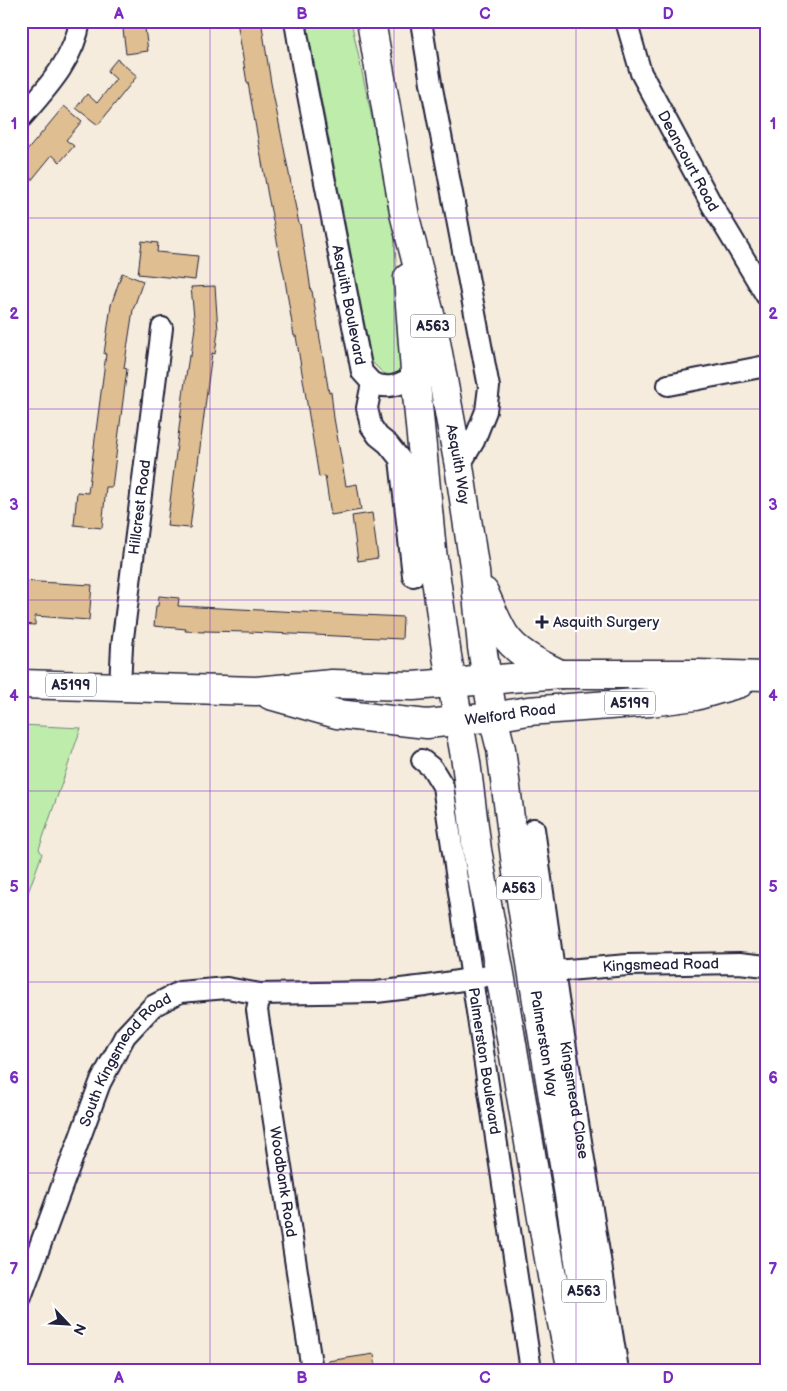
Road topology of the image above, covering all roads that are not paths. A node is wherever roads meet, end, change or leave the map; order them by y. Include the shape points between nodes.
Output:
1 (80, 21) edge
2 (295, 21) edge
3 (370, 21) edge
4 (421, 21) edge
5 (626, 21) edge
6 (21, 118) edge
7 (405, 217) junction
8 (766, 295) edge
9 (162, 328) dead end
10 (766, 366) edge
11 (415, 375) junction
12 (372, 383) junction
13 (668, 385) dead end
14 (459, 466) junction
15 (475, 572) junction
16 (413, 576) dead end
17 (560, 674) junction
18 (765, 676) edge
19 (488, 680) junction
20 (21, 684) edge
21 (452, 684) junction
22 (120, 686) junction
23 (256, 691) junction
24 (493, 717) junction
25 (459, 721) junction
26 (422, 760) dead end
27 (534, 829) dead end
28 (518, 880) junction
29 (766, 966) edge
30 (555, 971) junction
31 (500, 974) junction
32 (472, 979) junction
33 (260, 994) junction
34 (21, 1297) edge
35 (312, 1370) edge
36 (531, 1370) edge
37 (572, 1370) edge
38 (596, 1370) edge
39 (618, 1370) edge

1 - 6 street via 66,61
2 - 12 street, Asquith Boulevard via 362,372
3 - 7 main road, Asquith Way / A563
4 - 14 street via 489,388 486,412
5 - 8 street, Deancourt Road via 642,73 712,205
7 - 11 main road, Asquith Way / A563
7 - 14 main road, Asquith Way / A563 via 433,326
9 - 22 street, Hillcrest Road via 122,646
10 - 13 street
11 - 12 street via 392,387
11 - 21 main road, Asquith Way / A563 via 432,552
12 - 16 street, Asquith Boulevard via 367,408 371,426 400,459
14 - 15 main road, Asquith Way / A563
15 - 17 main road, A563 via 504,634 528,657
15 - 19 main road, Asquith Way / A563
17 - 18 main road, Welford Road / A5199
17 - 19 main road, Welford Road / A5199
18 - 24 main road, Welford Road / A5199 via 695,696
19 - 21 main road, Welford Road / A5199
19 - 24 main road, Asquith Way / A563
20 - 22 main road, Welford Road / A5199
21 - 23 main road, Welford Road / A5199 via 332,684
21 - 25 main road, Asquith Way / A563
22 - 23 main road, Welford Road / A5199
23 - 25 main road, Welford Road / A5199 via 337,714 427,724
24 - 25 main road, Welford Road / A5199
24 - 28 main road, Palmerston Way / A563 via 501,749
25 - 31 main road, A563 via 477,850
26 - 32 street, Palmerston Boulevard via 432,768 443,786
27 - 30 street, Kingsmead Close
28 - 31 main road via 514,962 510,970
28 - 38 main road, Palmerston Way / A563
29 - 30 street, Kingsmead Road via 739,963 656,964
30 - 39 street, Kingsmead Close
31 - 32 street, South Kingsmead Road
31 - 37 main road, A563 via 552,1276
32 - 33 street, South Kingsmead Road via 376,992
32 - 36 street, Palmerston Boulevard
33 - 34 street, South Kingsmead Road via 227,988 180,992 154,1006 125,1036 100,1083
33 - 35 street, Woodbank Road via 257,1010

